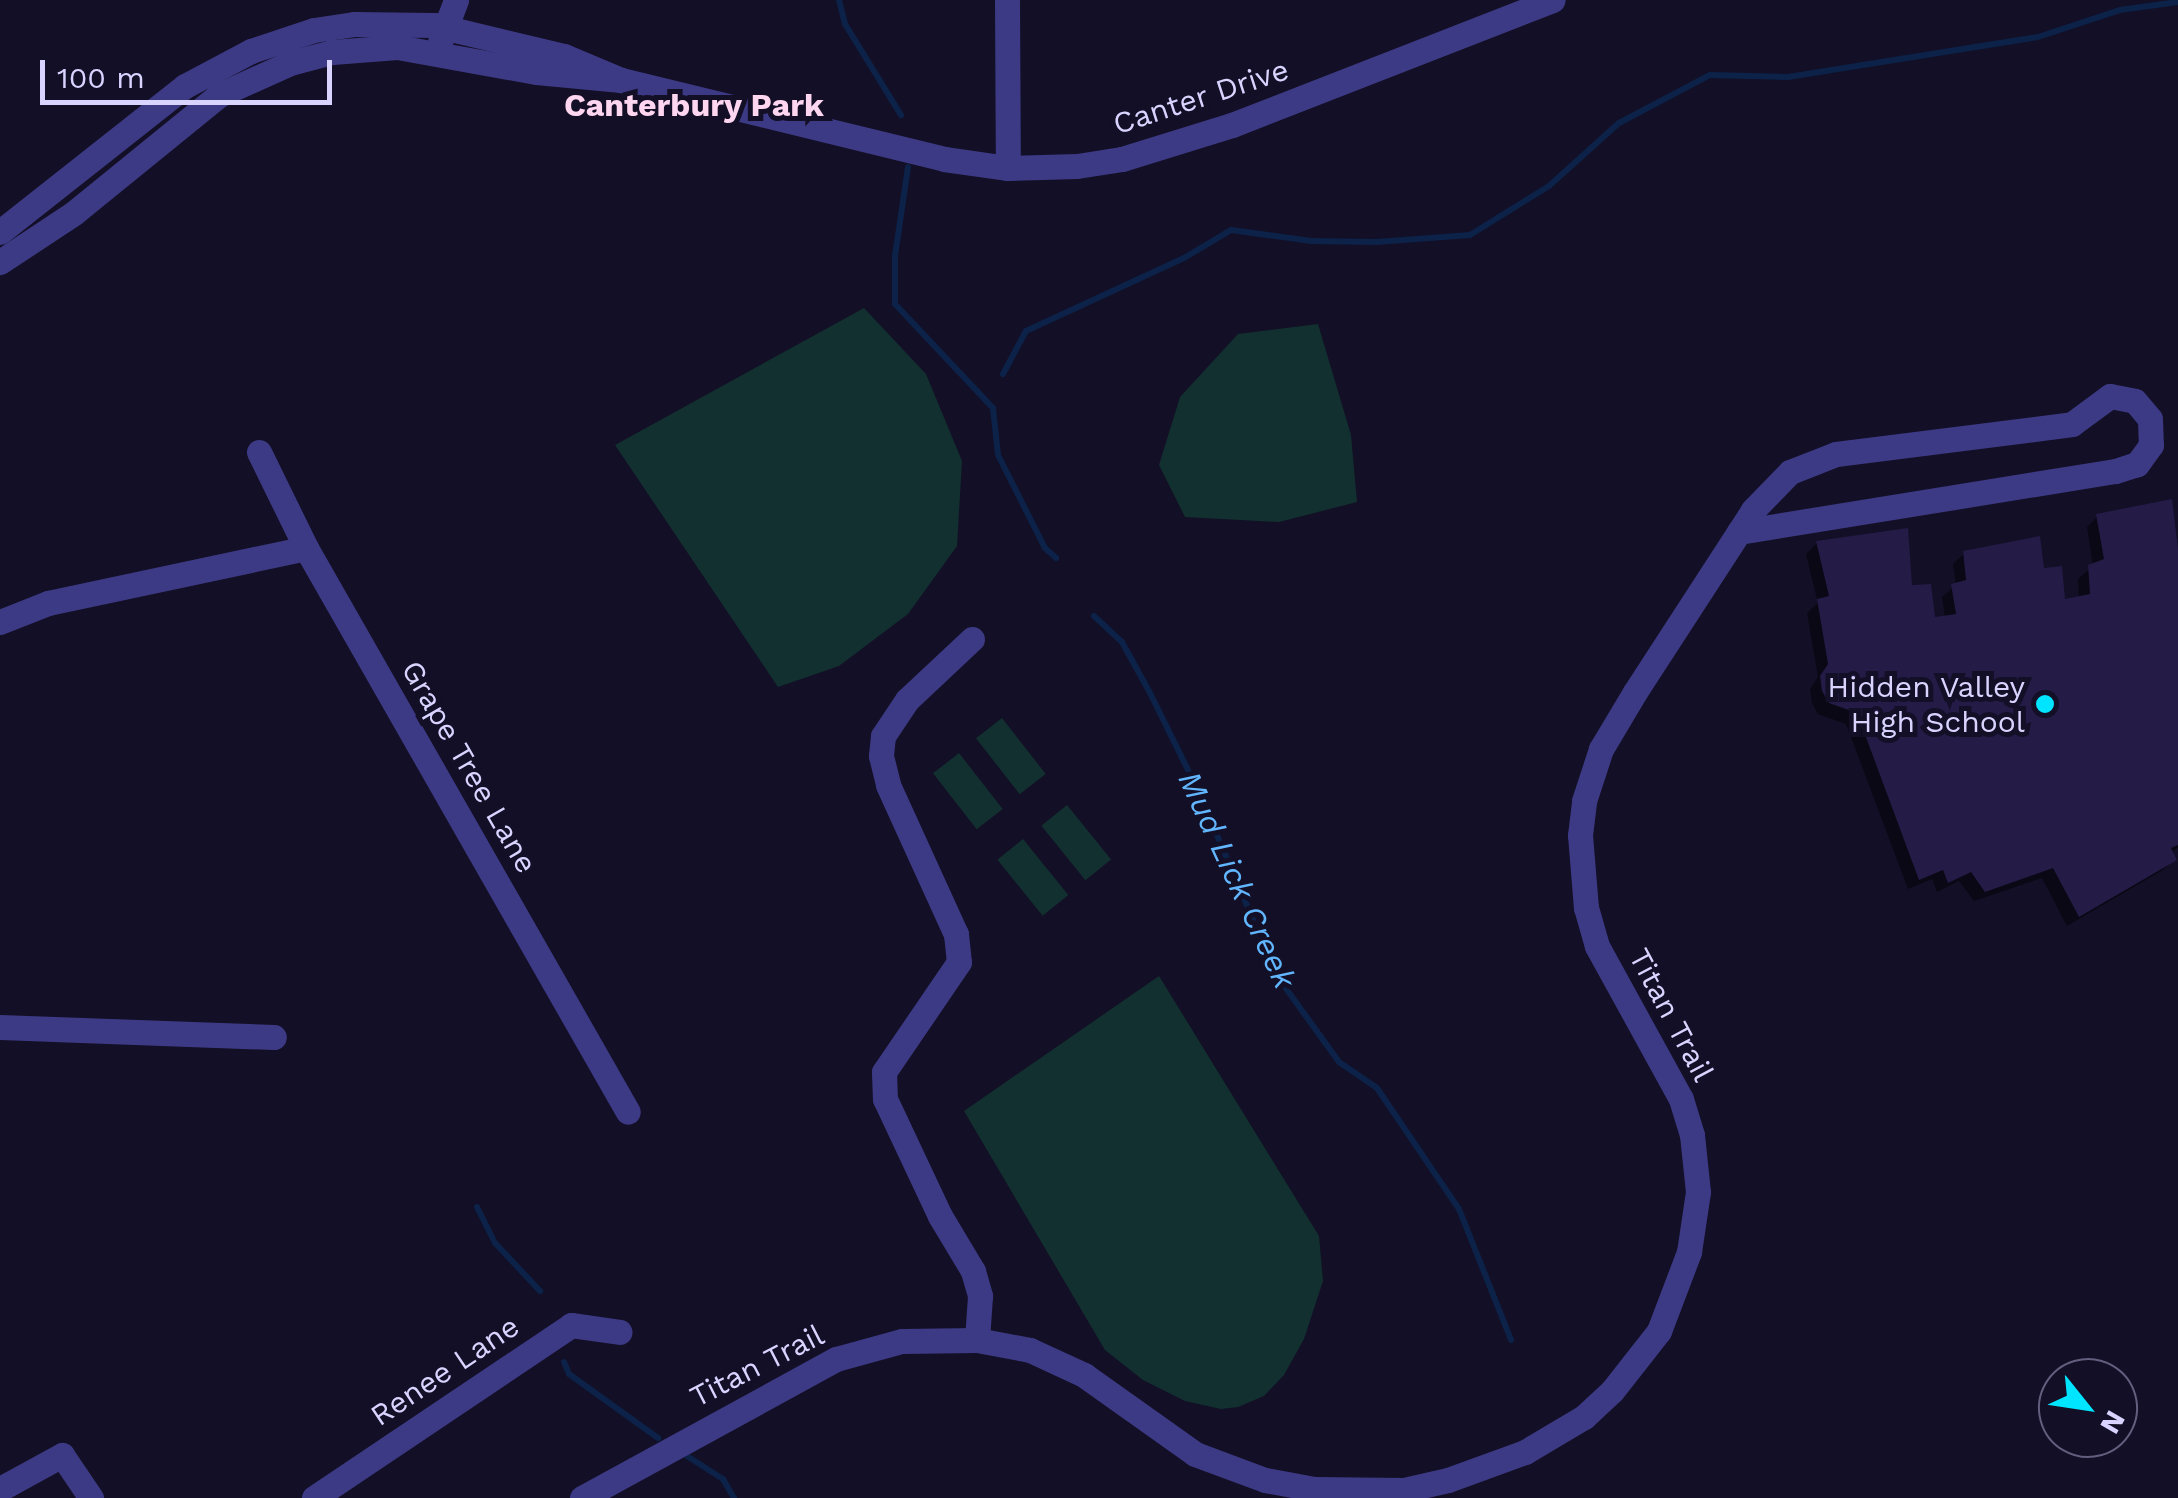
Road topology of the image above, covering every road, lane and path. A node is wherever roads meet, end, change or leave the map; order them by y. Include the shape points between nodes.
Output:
1 (456, 0) edge
2 (1008, 0) edge
3 (1553, 0) edge
4 (441, 39) junction
5 (1008, 168) junction
6 (0, 232) edge
7 (0, 262) edge
8 (259, 452) dead end
9 (1739, 532) junction
10 (306, 548) junction
11 (0, 622) edge
12 (972, 639) dead end
13 (0, 1027) edge
14 (274, 1037) dead end
15 (628, 1112) dead end
16 (620, 1332) dead end
17 (977, 1340) junction
18 (0, 1489) edge
19 (91, 1498) edge
20 (314, 1498) edge
21 (582, 1498) edge

1 - 4 street
2 - 5 street
3 - 5 street, Canter Drive via 1178,144 1078,166
4 - 5 street, Canter Drive via 536,72 621,80 908,152
4 - 6 street, Canter Drive via 354,24 251,51 185,86
4 - 7 street, Canter Drive via 332,52 250,78
8 - 10 street, Grape Tree Lane
9 - 9 street, Titan Trail via 2115,471 2136,464 2150,445 2150,419 2135,401 2110,396 2072,424 1836,454 1790,472 1770,488
9 - 17 street, Titan Trail via 1601,749 1584,801 1580,860 1591,927 1615,982 1669,1070 1697,1167 1696,1218 1676,1292 1659,1332 1612,1391 1565,1430 1483,1470 1404,1490 1314,1489 1265,1480 1195,1454 1069,1367 1030,1350
10 - 11 street via 48,603
10 - 15 street, Grape Tree Lane
12 - 17 street via 907,700 883,736 881,756 956,934 959,962 884,1072 885,1099 972,1271 980,1306
13 - 14 street
16 - 20 street, Renee Lane via 570,1326
17 - 21 street, Titan Trail via 902,1341 836,1359
18 - 19 street via 62,1455

